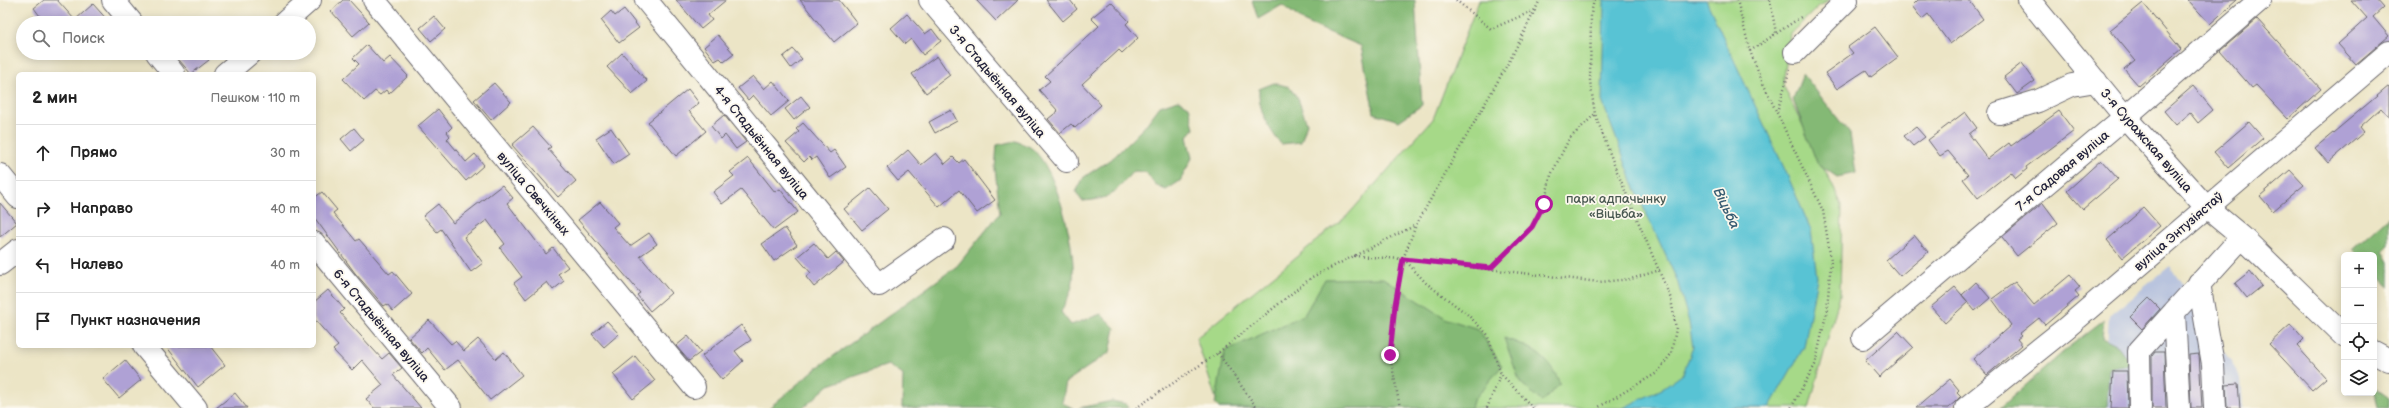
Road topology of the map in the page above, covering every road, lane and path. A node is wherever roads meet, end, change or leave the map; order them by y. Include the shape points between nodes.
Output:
1 (113, 0) edge
2 (310, 0) edge
3 (374, 0) edge
4 (646, 0) edge
5 (930, 0) edge
6 (1456, 0) edge
7 (1540, 0) edge
8 (1594, 0) edge
9 (1737, 0) edge
10 (1770, 0) edge
11 (1847, 0) edge
12 (2029, 0) edge
13 (2260, 0) edge
14 (1535, 10) junction
15 (1808, 12) dead end
16 (126, 16) edge
17 (292, 16) edge
18 (1776, 33) junction
19 (1750, 51) junction
20 (1795, 52) joint
21 (2389, 52) edge
22 (163, 60) edge
23 (242, 60) edge
24 (172, 72) edge
25 (227, 72) edge
26 (2096, 81) junction
27 (1777, 112) junction
28 (1998, 113) dead end
29 (1595, 114) junction
30 (2125, 117) junction
31 (1066, 161) dead end
32 (0, 175) edge
33 (16, 195) edge
34 (2206, 207) junction
35 (1416, 225) junction
36 (2242, 237) junction
37 (944, 239) dead end
38 (316, 245) edge
39 (16, 252) edge
40 (1353, 256) junction
41 (1403, 259) junction
42 (0, 264) edge
43 (1491, 268) junction
44 (1660, 270) junction
45 (2199, 283) junction
46 (2174, 312) junction
47 (2341, 333) edge
48 (1863, 338) dead end
49 (146, 348) edge
50 (1218, 354) junction
51 (2377, 354) edge
52 (2389, 360) edge
53 (1501, 374) junction
54 (694, 387) dead end
55 (196, 408) edge
56 (451, 408) edge
57 (1136, 408) edge
58 (1257, 408) edge
59 (1400, 408) edge
60 (1486, 408) edge
61 (1533, 408) edge
62 (1597, 408) edge
63 (1791, 408) edge
64 (1966, 408) edge
65 (2140, 408) edge
66 (2179, 408) edge
67 (2215, 408) edge

1 - 16 street
2 - 17 street
3 - 54 street, вуліца Свечкіных
4 - 37 street, 4-я Стадыённая вуліца via 879,285
5 - 31 street, 3-я Стадыённая вуліца
6 - 14 path via 1491,29
7 - 14 path
8 - 29 path via 1591,14 1590,81
9 - 19 path
10 - 18 path
11 - 20 street
12 - 26 street, 3-я Суражская вуліца
13 - 30 street, 7-я Садовая вуліца
14 - 35 path via 1511,58
15 - 18 path
18 - 19 path
19 - 27 path
20 - 27 path
21 - 34 street, вуліца Энтузіястаў
22 - 24 street
23 - 25 street
26 - 28 street via 2072,85 2038,101
26 - 30 street, 3-я Суражская вуліца
27 - 63 path via 1823,211 1831,260 1827,310 1815,365
29 - 43 path via 1569,139 1551,175 1544,204 1532,227
29 - 44 path
30 - 34 street, 3-я Суражская вуліца
30 - 48 street, 7-я Садовая вуліца
32 - 33 street
34 - 36 street, 3-я Суражская вуліца
34 - 64 street, вуліца Энтузіястаў via 2066,328
35 - 40 path
35 - 41 path
36 - 45 street
36 - 47 street, 3-я Суражская вуліца
38 - 56 street, 6-я Стадыённая вуліца
39 - 42 street
40 - 41 path
40 - 50 path via 1312,277
41 - 43 path
41 - 53 path via 1487,334
41 - 59 path via 1390,355
43 - 44 path via 1599,282 1631,279
44 - 62 path via 1671,299 1676,329 1671,354 1657,373
45 - 46 street
45 - 67 street via 2213,364
46 - 65 street via 2139,351
46 - 66 street
49 - 55 street
50 - 57 path
50 - 58 path
51 - 52 street
53 - 60 path
53 - 61 path

